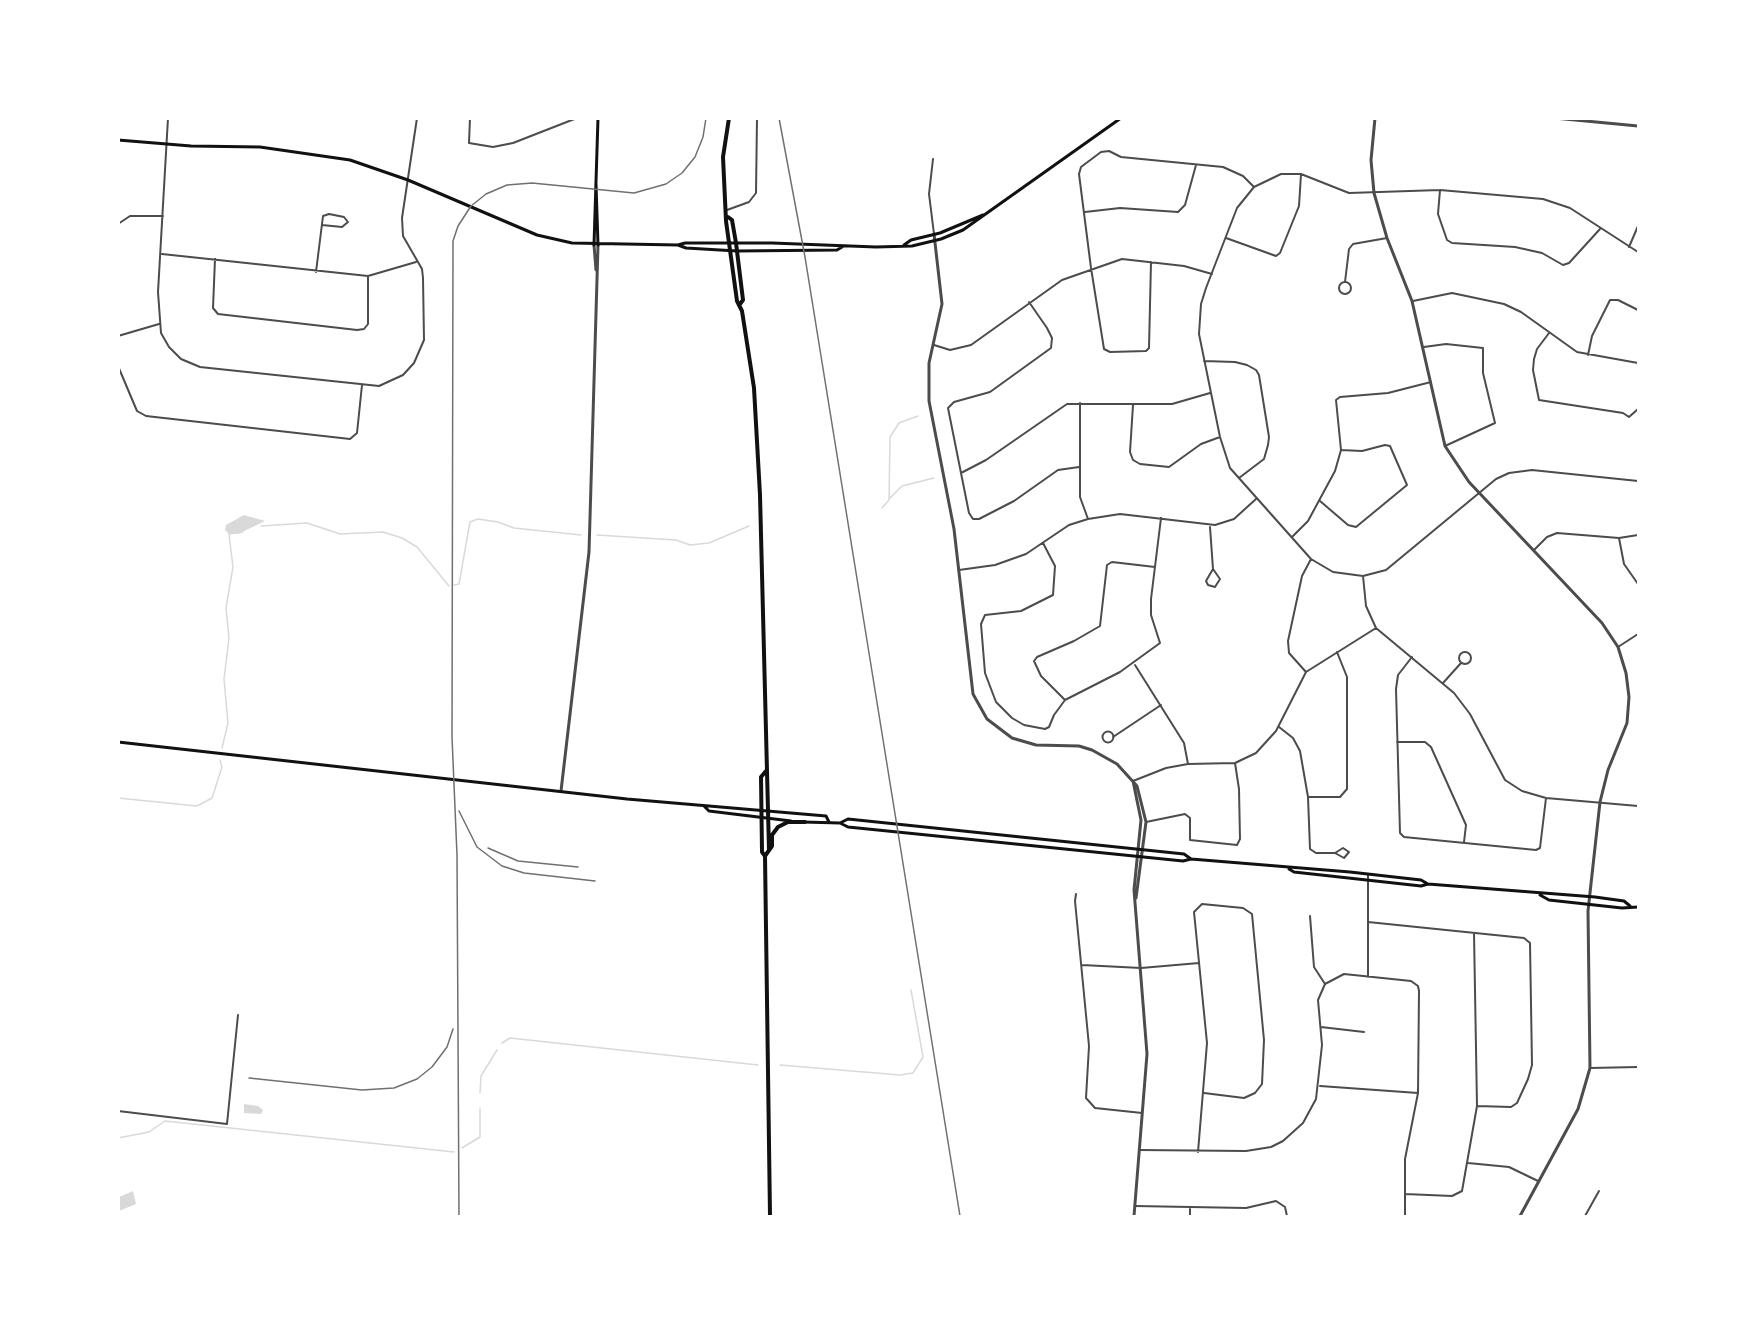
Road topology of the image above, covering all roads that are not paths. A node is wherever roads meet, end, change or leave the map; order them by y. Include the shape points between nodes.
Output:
1 (168, 118) edge
2 (417, 118) edge
3 (470, 118) edge
4 (577, 118) edge
5 (598, 118) edge
6 (729, 118) edge
7 (756, 118) edge
8 (1121, 118) edge
9 (1375, 118) edge
10 (1554, 118) edge
11 (1638, 126) edge
12 (118, 140) edge
13 (167, 145) junction
14 (933, 159) dead end
15 (1196, 165) junction
16 (1301, 174) junction
17 (408, 180) junction
18 (1254, 187) junction
19 (1440, 190) junction
20 (1374, 193) junction
21 (727, 210) junction
22 (1084, 212) junction
23 (983, 215) junction
24 (163, 216) junction
25 (728, 217) junction
26 (118, 224) edge
27 (322, 225) junction
28 (1638, 226) edge
29 (1600, 229) junction
30 (934, 234) junction
31 (1226, 238) junction
32 (1387, 238) junction
33 (935, 240) junction
34 (729, 243) junction
35 (736, 243) junction
36 (596, 245) junction
37 (678, 245) junction
38 (904, 245) junction
39 (842, 247) junction
40 (1629, 247) junction
41 (730, 250) junction
42 (737, 251) junction
43 (1638, 252) edge
44 (162, 254) junction
45 (215, 260) junction
46 (1150, 261) junction
47 (418, 262) junction
48 (1091, 268) junction
49 (316, 272) junction
50 (1212, 274) junction
51 (368, 276) junction
52 (1345, 282) junction
53 (1412, 301) junction
54 (1029, 302) junction
55 (741, 304) junction
56 (1638, 310) edge
57 (159, 324) junction
58 (1549, 333) junction
59 (118, 336) edge
60 (934, 345) junction
61 (1424, 347) junction
62 (1588, 355) junction
63 (1204, 362) junction
64 (1638, 363) edge
65 (118, 366) edge
66 (1431, 382) junction
67 (362, 386) junction
68 (1210, 393) junction
69 (1080, 402) junction
70 (1133, 405) junction
71 (1638, 409) edge
72 (1220, 437) junction
73 (1445, 446) junction
74 (1341, 450) junction
75 (1079, 467) junction
76 (961, 473) junction
77 (1238, 478) junction
78 (1638, 481) edge
79 (1479, 494) junction
80 (1256, 499) junction
81 (1320, 501) junction
82 (1161, 518) junction
83 (1088, 519) junction
84 (1209, 525) junction
85 (1638, 535) edge
86 (1291, 538) junction
87 (1620, 538) junction
88 (1043, 543) junction
89 (1533, 550) junction
90 (1311, 559) junction
91 (1155, 567) junction
92 (1213, 569) junction
93 (959, 570) junction
94 (1363, 576) junction
95 (1638, 584) edge
96 (1376, 628) junction
97 (1638, 634) edge
98 (1618, 646) junction
99 (1337, 652) junction
100 (1412, 657) junction
101 (1461, 663) junction
102 (1134, 664) junction
103 (1305, 672) junction
104 (1443, 683) junction
105 (1065, 700) junction
106 (1161, 705) junction
107 (1279, 727) junction
108 (1113, 736) dead end
109 (118, 742) edge
110 (1397, 742) junction
111 (1235, 763) junction
112 (1188, 764) junction
113 (766, 771) junction
114 (1133, 781) junction
115 (561, 791) junction
116 (1308, 797) junction
117 (1546, 798) junction
118 (1600, 802) junction
119 (704, 806) junction
120 (1638, 806) edge
121 (761, 809) junction
122 (769, 810) junction
123 (761, 818) junction
124 (769, 819) junction
125 (805, 822) junction
126 (829, 822) junction
127 (1146, 822) junction
128 (840, 823) junction
129 (1464, 842) junction
130 (769, 850) junction
131 (1141, 850) junction
132 (1335, 853) dead end
133 (765, 856) junction
134 (1140, 857) junction
135 (1191, 860) junction
136 (1288, 869) junction
137 (1368, 873) junction
138 (1368, 881) junction
139 (1428, 884) junction
140 (1076, 894) dead end
141 (1539, 894) junction
142 (1589, 897) junction
143 (1588, 904) junction
144 (1630, 906) junction
145 (1638, 907) edge
146 (1310, 916) dead end
147 (1368, 922) junction
148 (1474, 932) junction
149 (1199, 963) junction
150 (1082, 965) junction
151 (1140, 968) junction
152 (1368, 977) junction
153 (1324, 984) junction
154 (238, 1016) dead end
155 (1321, 1027) junction
156 (1364, 1032) dead end
157 (1638, 1067) edge
158 (1590, 1068) junction
159 (1319, 1086) junction
160 (1203, 1093) junction
161 (1418, 1093) junction
162 (1477, 1106) junction
163 (118, 1112) edge
164 (1142, 1113) junction
165 (1139, 1150) junction
166 (1198, 1152) junction
167 (1468, 1163) junction
168 (1538, 1181) junction
169 (1599, 1191) dead end
170 (1405, 1194) junction
171 (1135, 1206) junction
172 (1190, 1209) junction
173 (770, 1216) edge
174 (1134, 1216) edge
175 (1190, 1216) edge
176 (1287, 1216) edge
177 (1405, 1216) edge
178 (1520, 1216) edge
179 (1585, 1216) edge

1 - 13 street
2 - 17 street
3 - 4 street via 468,139 473,146 503,146
5 - 36 main road
6 - 21 main road via 723,157
7 - 21 street via 756,193 749,202
8 - 23 main road
9 - 20 street via 1371,160
10 - 11 street
12 - 13 main road
13 - 17 main road via 237,146 328,155
13 - 24 street
14 - 30 street via 929,194
15 - 18 street via 1233,170
15 - 22 street via 1185,205 1178,212 1120,208
15 - 22 street via 1101,152 1079,171
16 - 18 street via 1281,174
16 - 20 street via 1349,193
16 - 31 street via 1299,206 1280,253 1276,256
17 - 36 main road via 537,235
17 - 47 street via 403,236
18 - 31 street via 1237,208
19 - 20 street
19 - 29 street via 1543,199 1570,208
19 - 29 street via 1437,214 1447,240 1452,243 1515,247 1563,265
20 - 32 street
21 - 25 main road
22 - 48 street
23 - 30 main road
23 - 33 main road via 963,230
24 - 26 street via 130,216
24 - 44 street
25 - 34 main road
25 - 35 main road
27 - 27 street via 342,227 348,222 344,217 327,214
27 - 49 street
28 - 40 street
29 - 40 street
30 - 33 street
30 - 38 main road
31 - 50 street
32 - 52 street via 1353,244
32 - 53 street
33 - 38 main road
33 - 60 street via 942,304
34 - 35 main road
34 - 37 main road
34 - 41 main road
35 - 39 main road
35 - 42 main road
36 - 37 main road
36 - 115 street via 589,552
37 - 41 main road
38 - 39 main road
39 - 42 main road
40 - 43 street
41 - 42 main road
41 - 55 main road via 737,301
42 - 55 main road
44 - 45 street
44 - 57 street
45 - 49 street
45 - 51 street via 213,309 218,314 357,330 368,324
46 - 48 street via 1122,259
46 - 48 street via 1146,351 1104,349
46 - 50 street
47 - 51 street
47 - 67 street via 423,278 424,340 420,352 396,379 378,386
48 - 54 street via 1062,280
49 - 51 street
50 - 63 street via 1201,304 1199,334
52 - 52 street via 1352,288 1346,294 1339,288
53 - 58 street via 1452,293 1489,300 1521,312
53 - 61 street
54 - 60 street via 971,345 950,350
54 - 76 street via 1052,338 1051,348 990,392 949,405
55 - 113 main road via 754,388
56 - 62 street via 1610,300 1592,336
57 - 59 street
57 - 67 street via 160,333 174,352 200,367
58 - 62 street
58 - 71 street via 1534,359 1539,400 1629,417
60 - 93 street via 929,400
61 - 66 street
61 - 73 street via 1446,344 1483,348 1483,373 1495,423
62 - 64 street
63 - 68 street
63 - 77 street via 1247,364 1259,375 1268,445 1264,459
65 - 67 street via 137,411 146,416 350,439 357,433
66 - 73 street
66 - 74 street via 1388,393 1340,398 1335,405
68 - 70 street via 1172,404
68 - 72 street
69 - 70 street
69 - 75 street
69 - 76 street via 1056,409 986,460
70 - 72 street via 1130,452 1140,464 1169,467 1200,444
72 - 77 street via 1224,457
73 - 79 street
74 - 81 street
74 - 81 street via 1362,452 1390,446 1407,485 1356,527 1348,525
75 - 76 street via 1058,470 1014,501 975,520 969,513
75 - 83 street via 1080,497
77 - 80 street
78 - 79 street via 1516,471 1496,479
79 - 89 street
79 - 94 street via 1393,565
80 - 84 street via 1228,523
80 - 86 street
81 - 86 street
82 - 83 street via 1120,514
82 - 84 street
82 - 91 street
83 - 88 street via 1069,525
84 - 92 street
85 - 87 street
86 - 90 street
87 - 89 street via 1557,532
87 - 95 street via 1624,564
88 - 93 street via 1026,555 1003,563
88 - 105 street via 1055,566 1053,594 1021,610 982,618 985,673 996,702 1024,725 1048,728
89 - 98 street via 1602,623
90 - 94 street via 1334,572
90 - 103 street via 1302,576 1288,641 1289,653
91 - 102 street via 1151,615 1160,643
91 - 105 street via 1112,562 1107,565 1100,626 1034,661 1041,676
92 - 92 street via 1206,581 1212,587 1220,581
93 - 114 street via 971,686 987,719 1023,742 1092,750 1117,764
94 - 96 street via 1366,606
96 - 99 street
96 - 100 street
97 - 98 street
98 - 118 street via 1626,673 1629,709
99 - 103 street
99 - 116 street via 1347,677 1347,789 1340,797
100 - 104 street
100 - 110 street via 1398,675
101 - 101 street via 1461,654 1470,653 1470,662
101 - 104 street
102 - 105 street
102 - 106 street
103 - 107 street
104 - 117 street via 1470,714 1505,780 1522,791
106 - 108 street
106 - 112 street via 1184,743
107 - 111 street via 1256,753
107 - 116 street via 1298,746
109 - 115 main road
110 - 129 street via 1425,742 1431,747 1466,825
110 - 129 street via 1400,833 1404,837
111 - 112 street
111 - 127 street via 1239,789 1237,845 1190,840 1190,818 1185,814
112 - 114 street via 1157,770
113 - 121 main road via 761,777
113 - 122 main road
114 - 127 street via 1141,796
114 - 131 street via 1141,820
115 - 119 main road
116 - 132 street via 1310,849 1316,853
117 - 118 street
117 - 129 street via 1540,848
118 - 120 street
118 - 142 street
119 - 121 main road
119 - 123 main road via 708,811
121 - 122 main road
121 - 123 main road
122 - 124 main road
122 - 126 main road via 826,816
123 - 124 main road
123 - 133 main road
124 - 125 main road
124 - 130 main road
125 - 126 main road
125 - 130 main road via 780,825 773,833
126 - 128 main road
127 - 131 street
128 - 131 main road via 848,819
128 - 134 main road via 848,827
130 - 133 main road
131 - 134 street
131 - 135 main road via 1184,854
133 - 173 main road
134 - 135 main road
134 - 151 street via 1136,898
135 - 136 main road
136 - 137 main road
136 - 138 main road
137 - 138 street
137 - 139 main road
138 - 139 main road
138 - 147 street
139 - 141 main road
140 - 150 street
141 - 142 main road
141 - 143 main road via 1549,900
142 - 143 street
142 - 144 main road via 1624,900
143 - 144 main road
143 - 158 street
144 - 145 main road
146 - 153 street via 1314,967
147 - 148 street
147 - 152 street
148 - 162 street
148 - 162 street via 1524,938 1532,947 1532,1065 1528,1079 1511,1107
149 - 151 street
149 - 160 street via 1207,1037
149 - 160 street via 1194,912 1198,904 1249,910 1254,918 1264,1040 1262,1084 1244,1098
150 - 151 street
150 - 164 street via 1089,1046 1086,1098 1095,1108
151 - 164 street via 1147,1054
152 - 153 street via 1344,974
152 - 161 street via 1411,981 1418,986
153 - 155 street via 1318,1000
154 - 163 street via 227,1124
155 - 156 street
155 - 159 street
157 - 158 street
158 - 168 street via 1578,1108
159 - 161 street
159 - 166 street via 1311,1112 1282,1141 1257,1150
160 - 166 street
161 - 170 street via 1405,1159
162 - 167 street
164 - 165 street
165 - 166 street
165 - 171 street
167 - 168 street via 1509,1167
167 - 170 street via 1460,1194
168 - 178 street
169 - 179 street
170 - 177 street
171 - 172 street
171 - 174 street
172 - 175 street
172 - 176 street via 1246,1208 1276,1201 1285,1207

